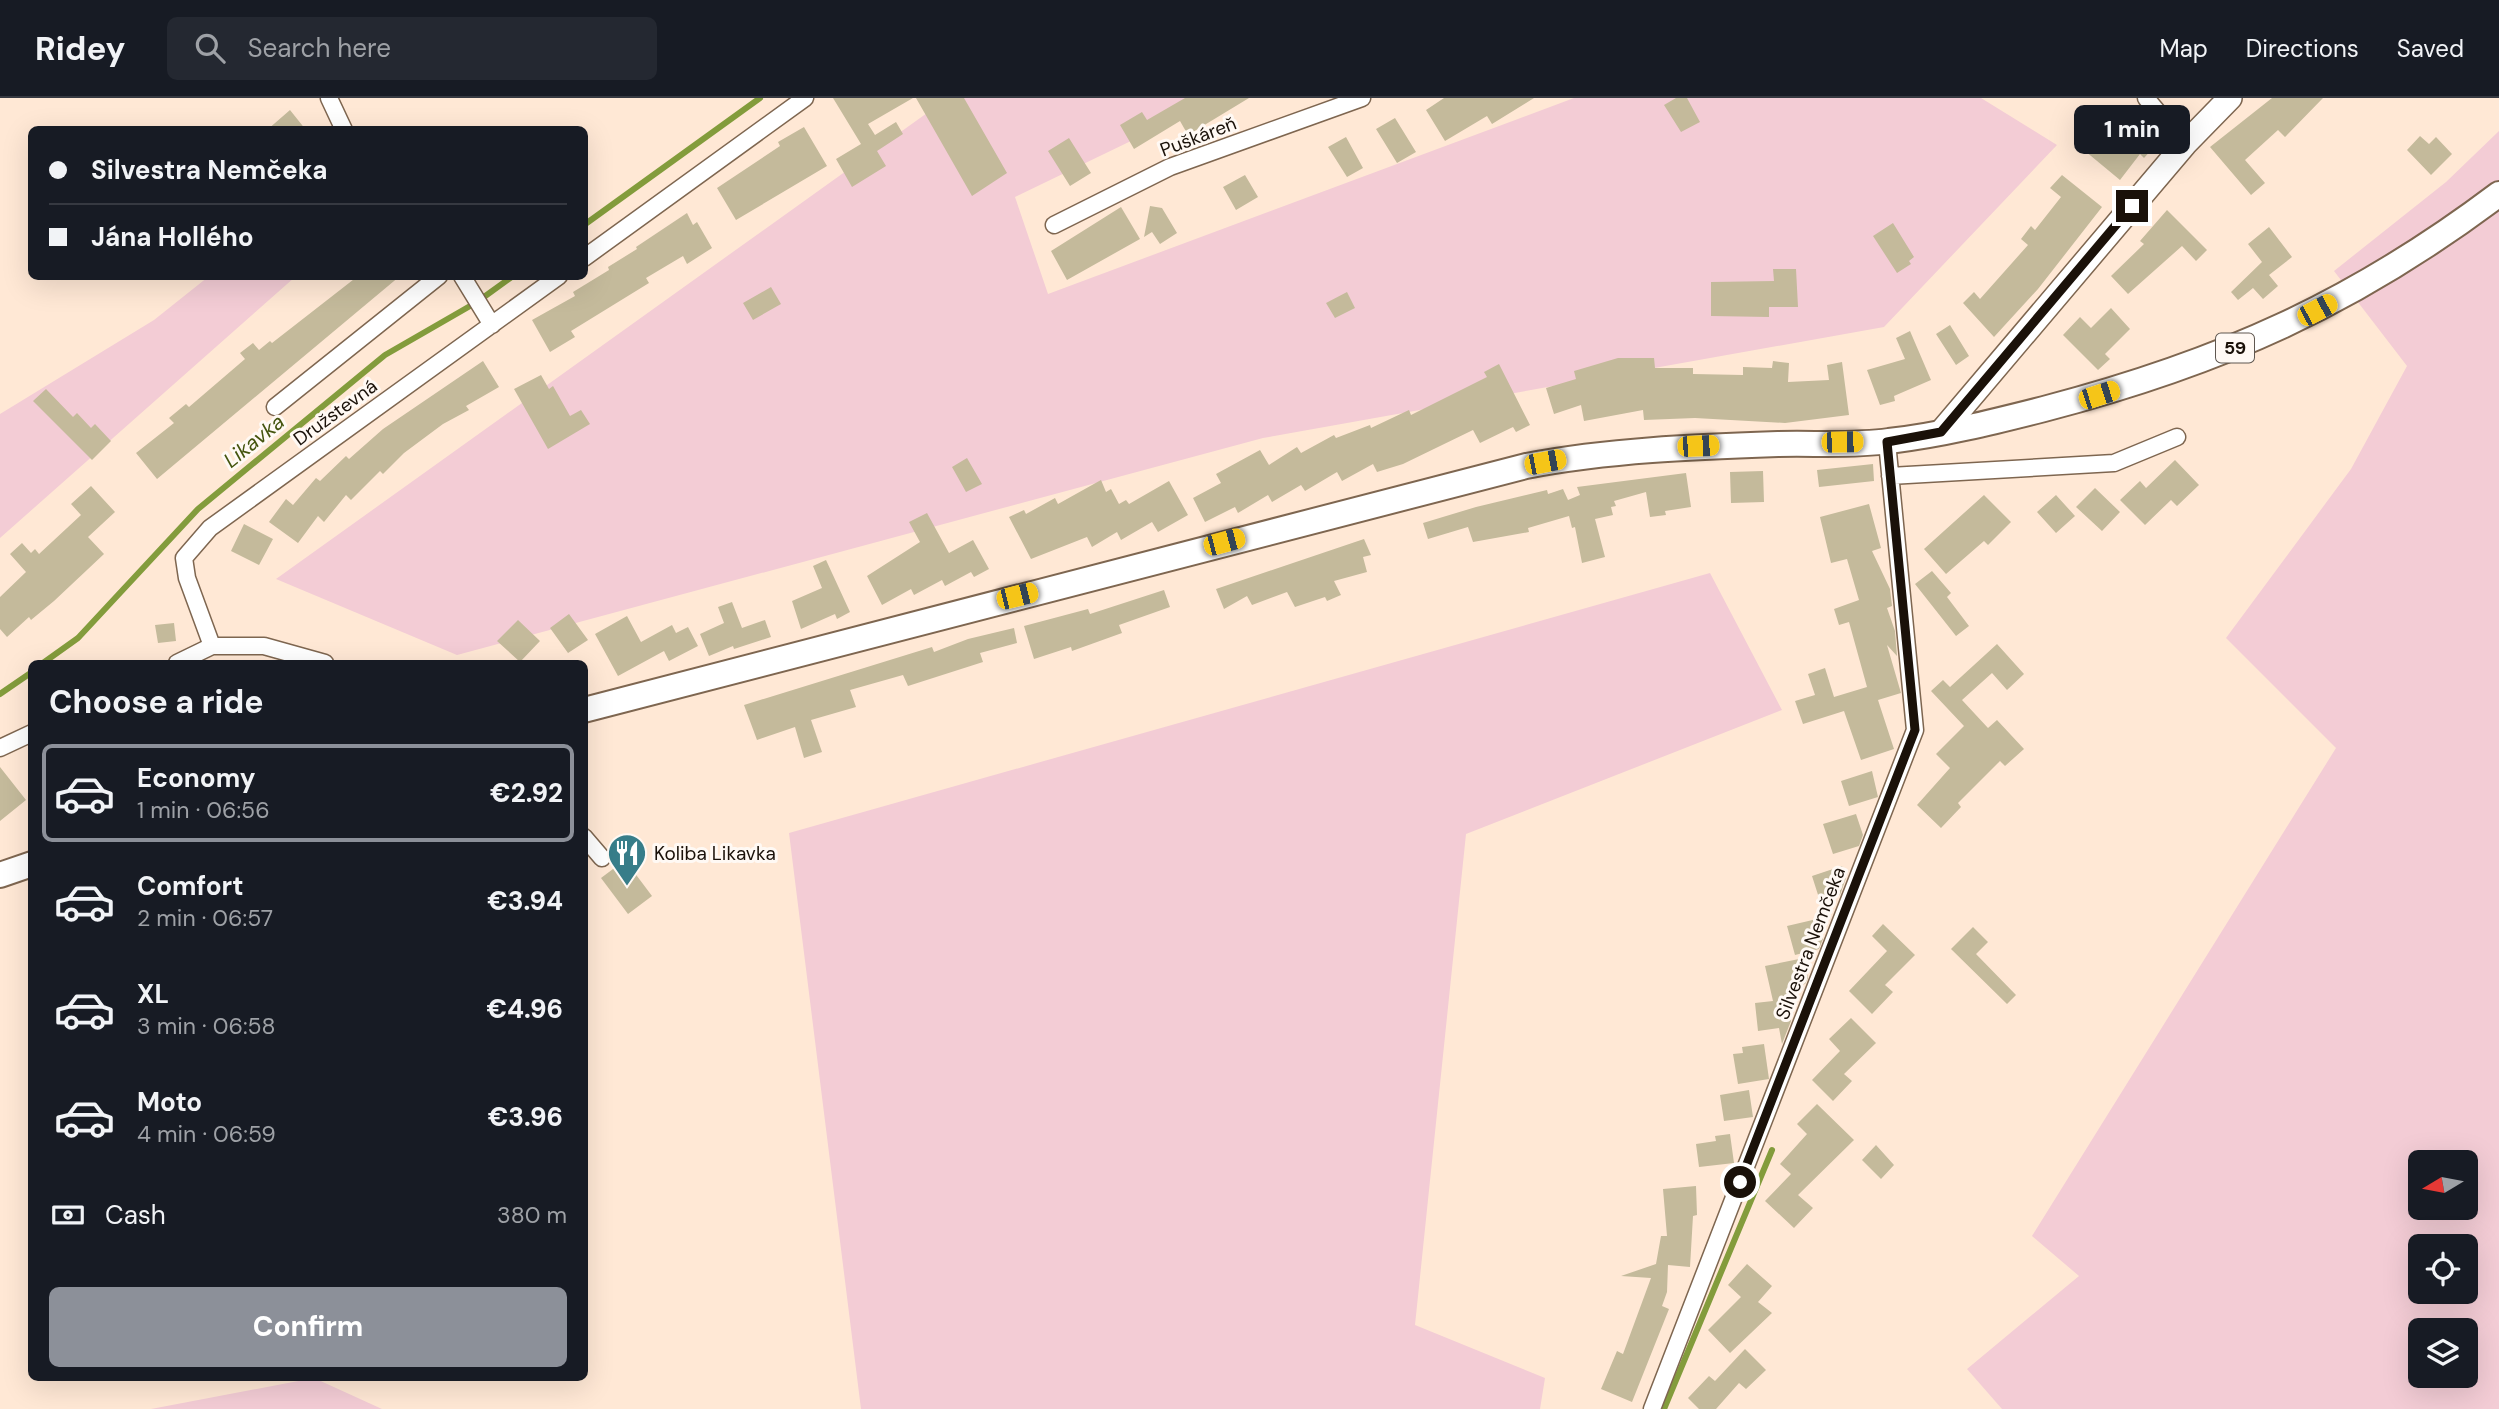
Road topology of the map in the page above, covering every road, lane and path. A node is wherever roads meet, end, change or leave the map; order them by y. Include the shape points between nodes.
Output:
1 (329, 98) edge
2 (805, 98) edge
3 (1362, 98) edge
4 (2146, 98) edge
5 (2230, 98) edge
6 (342, 126) edge
7 (2185, 144) junction
8 (2499, 194) edge
9 (1054, 225) dead end
10 (588, 255) edge
11 (434, 280) edge
12 (464, 280) edge
13 (554, 280) edge
14 (492, 325) junction
15 (275, 407) dead end
16 (1941, 432) junction
17 (2177, 438) dead end
18 (1887, 442) junction
19 (1890, 476) junction
20 (212, 646) junction
21 (183, 660) edge
22 (314, 660) edge
23 (588, 709) edge
24 (28, 735) edge
25 (0, 748) edge
26 (588, 842) edge
27 (602, 858) dead end
28 (28, 866) edge
29 (0, 876) edge
30 (1652, 1409) edge

1 - 6 street
2 - 10 street
3 - 9 street, Puškáreň via 1170,167
4 - 7 street
5 - 7 street
7 - 16 street
8 - 16 main road, 59 via 2398,266 2262,337 2099,395
11 - 15 street
12 - 14 street
13 - 14 street, Družstevná
14 - 20 street, Družstevná via 210,528 184,558
16 - 18 main road, 59
17 - 19 street via 2114,463
18 - 19 street, Silvestra Nemčeka
18 - 23 main road, 59 via 1674,447 1526,466
19 - 30 street, Silvestra Nemčeka via 1915,730
20 - 21 street
20 - 22 street via 264,646
24 - 25 street
26 - 27 street
28 - 29 main road

